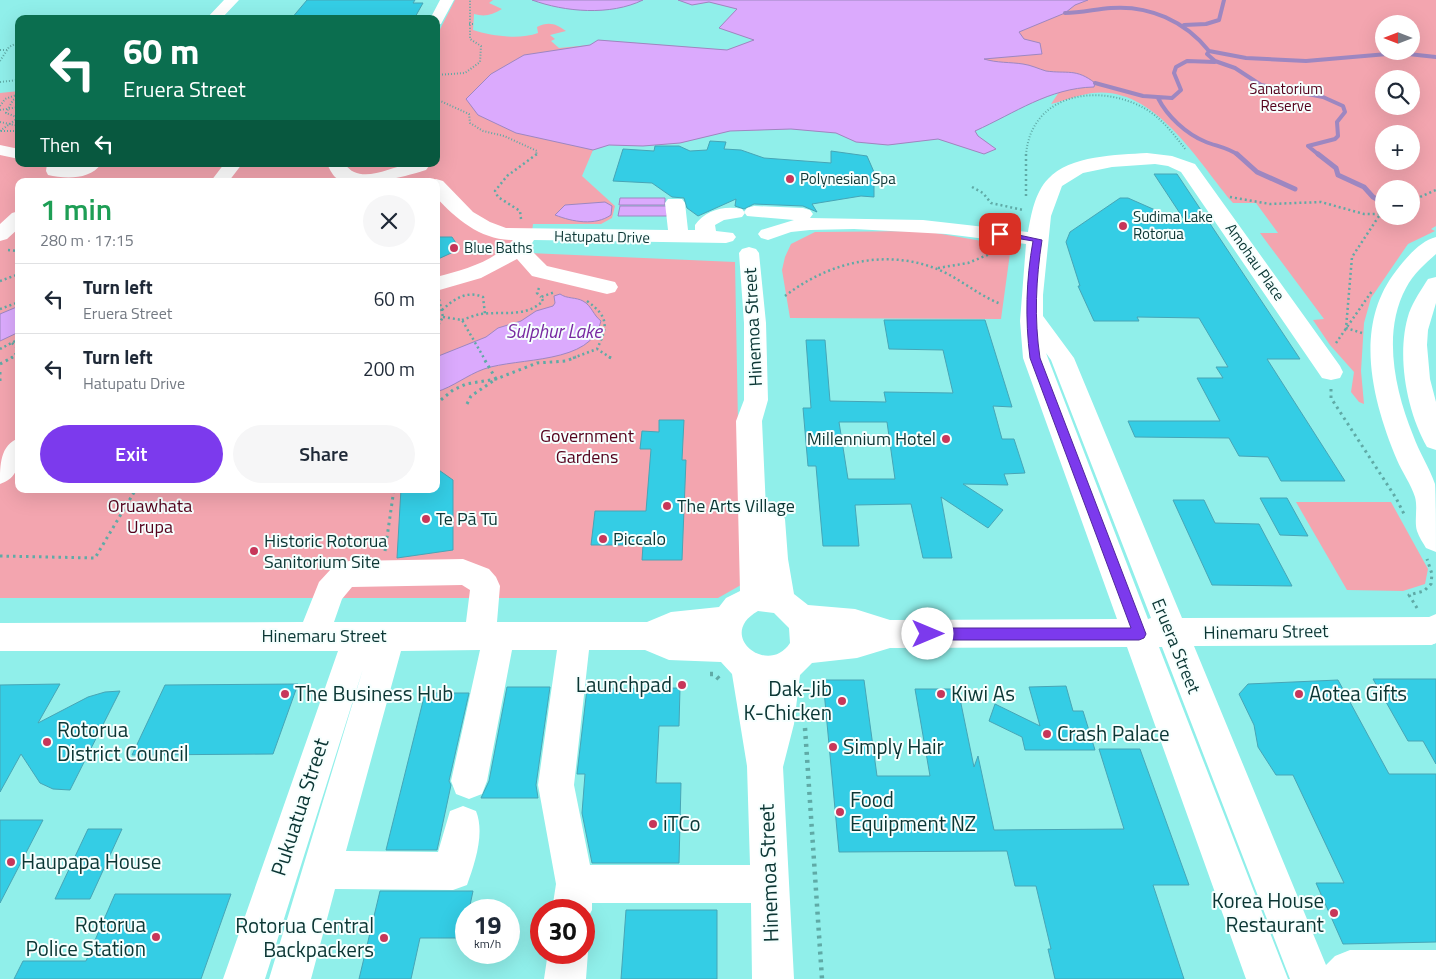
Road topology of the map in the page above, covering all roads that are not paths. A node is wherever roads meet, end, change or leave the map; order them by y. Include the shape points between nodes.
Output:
1 (232, 0) edge
2 (447, 0) edge
3 (217, 15) edge
4 (439, 15) edge
5 (0, 150) edge
6 (15, 153) edge
7 (87, 167) edge
8 (231, 167) edge
9 (413, 167) edge
10 (421, 167) edge
11 (335, 171) edge
12 (58, 173) edge
13 (222, 178) edge
14 (352, 178) edge
15 (380, 178) edge
16 (430, 178) edge
17 (1056, 182) joint
18 (440, 189) edge
19 (675, 203) dead end
20 (824, 214) dead end
21 (15, 220) edge
22 (766, 220) junction
23 (0, 235) edge
24 (716, 237) junction
25 (675, 238) junction
26 (1038, 240) junction
27 (523, 242) junction
28 (1436, 243) edge
29 (749, 253) junction
30 (440, 283) edge
31 (1436, 284) edge
32 (607, 287) dead end
33 (1033, 318) junction
34 (1331, 372) dead end
35 (1052, 405) junction
36 (1081, 405) junction
37 (1433, 431) edge
38 (15, 453) edge
39 (0, 474) edge
40 (1084, 488) junction
41 (1114, 488) junction
42 (1432, 504) edge
43 (1436, 540) edge
44 (778, 605) junction
45 (1435, 630) edge
46 (890, 634) junction
47 (1155, 634) junction
48 (314, 636) junction
49 (374, 636) junction
50 (489, 636) junction
51 (575, 636) junction
52 (0, 637) edge
53 (733, 656) junction
54 (794, 658) junction
55 (1185, 711) junction
56 (766, 766) junction
57 (469, 780) dead end
58 (297, 816) junction
59 (337, 816) junction
60 (462, 824) dead end
61 (322, 870) junction
62 (770, 884) junction
63 (574, 897) edge
64 (566, 964) edge
65 (1436, 971) edge
66 (244, 979) edge
67 (290, 979) edge
68 (564, 979) edge
69 (773, 979) edge
70 (1267, 979) edge
71 (1311, 979) edge
72 (1341, 979) edge

1 - 3 street
2 - 4 street
5 - 6 street
7 - 12 street
8 - 13 street
9 - 15 street
10 - 16 street
11 - 14 street
17 - 26 street, Eruera Street via 1046,198
17 - 34 street, Amohau Place via 1073,170 1122,160 1164,160 1188,168
18 - 27 street, Hatupatu Drive via 471,221
19 - 25 street via 679,228
20 - 22 street
21 - 23 street
22 - 24 street via 760,229 746,227
22 - 24 street via 721,215 705,225
22 - 26 street via 912,224
22 - 29 street via 770,240 766,247
24 - 25 street, Hatupatu Drive
24 - 29 street via 731,248
25 - 27 street, Hatupatu Drive
26 - 33 street, Eruera Street via 1032,273
27 - 30 street via 480,270
27 - 32 street via 540,271
28 - 42 street via 1400,279 1385,312 1382,339 1390,405 1408,455
29 - 44 street, Hinemoa Street via 756,400 768,421 762,530 773,559
31 - 37 street via 1419,315 1416,341 1417,372
33 - 35 street, Eruera Street via 1032,347
33 - 36 street, Eruera Street via 1062,358
35 - 36 street
35 - 40 street, Eruera Street
36 - 41 street, Eruera Street
38 - 39 street
40 - 41 street
40 - 47 street, Eruera Street
41 - 47 street, Eruera Street
42 - 43 street via 1431,531
44 - 46 street, Hinemaru Street
44 - 53 street via 738,606
44 - 54 street via 806,634
45 - 47 street, Hinemaru Street
46 - 47 street, Hinemaru Street
46 - 54 street, Hinemaru Street
47 - 55 street, Eruera Street
48 - 49 street, Hinemaru Street
48 - 50 street via 332,588 341,576 464,572 478,578 485,586
48 - 52 street, Hinemaru Street
49 - 50 street, Hinemaru Street
49 - 58 street, Pukuatua Street
49 - 59 street, Pukuatua Street
50 - 51 street, Hinemaru Street
50 - 57 street
51 - 53 street, Hinemaru Street via 648,636 669,646
51 - 63 street via 556,785
53 - 54 street via 766,670
53 - 56 street, Hinemoa Street
54 - 56 street, Hinemoa Street
55 - 70 street, Eruera Street
55 - 71 street, Eruera Street
56 - 62 street, Hinemoa Street
58 - 59 street
58 - 66 street, Pukuatua Street
59 - 61 street, Pukuatua Street
60 - 61 street via 453,871
61 - 67 street, Pukuatua Street
62 - 63 street
62 - 69 street, Hinemoa Street
64 - 68 street
65 - 72 street via 1350,971

